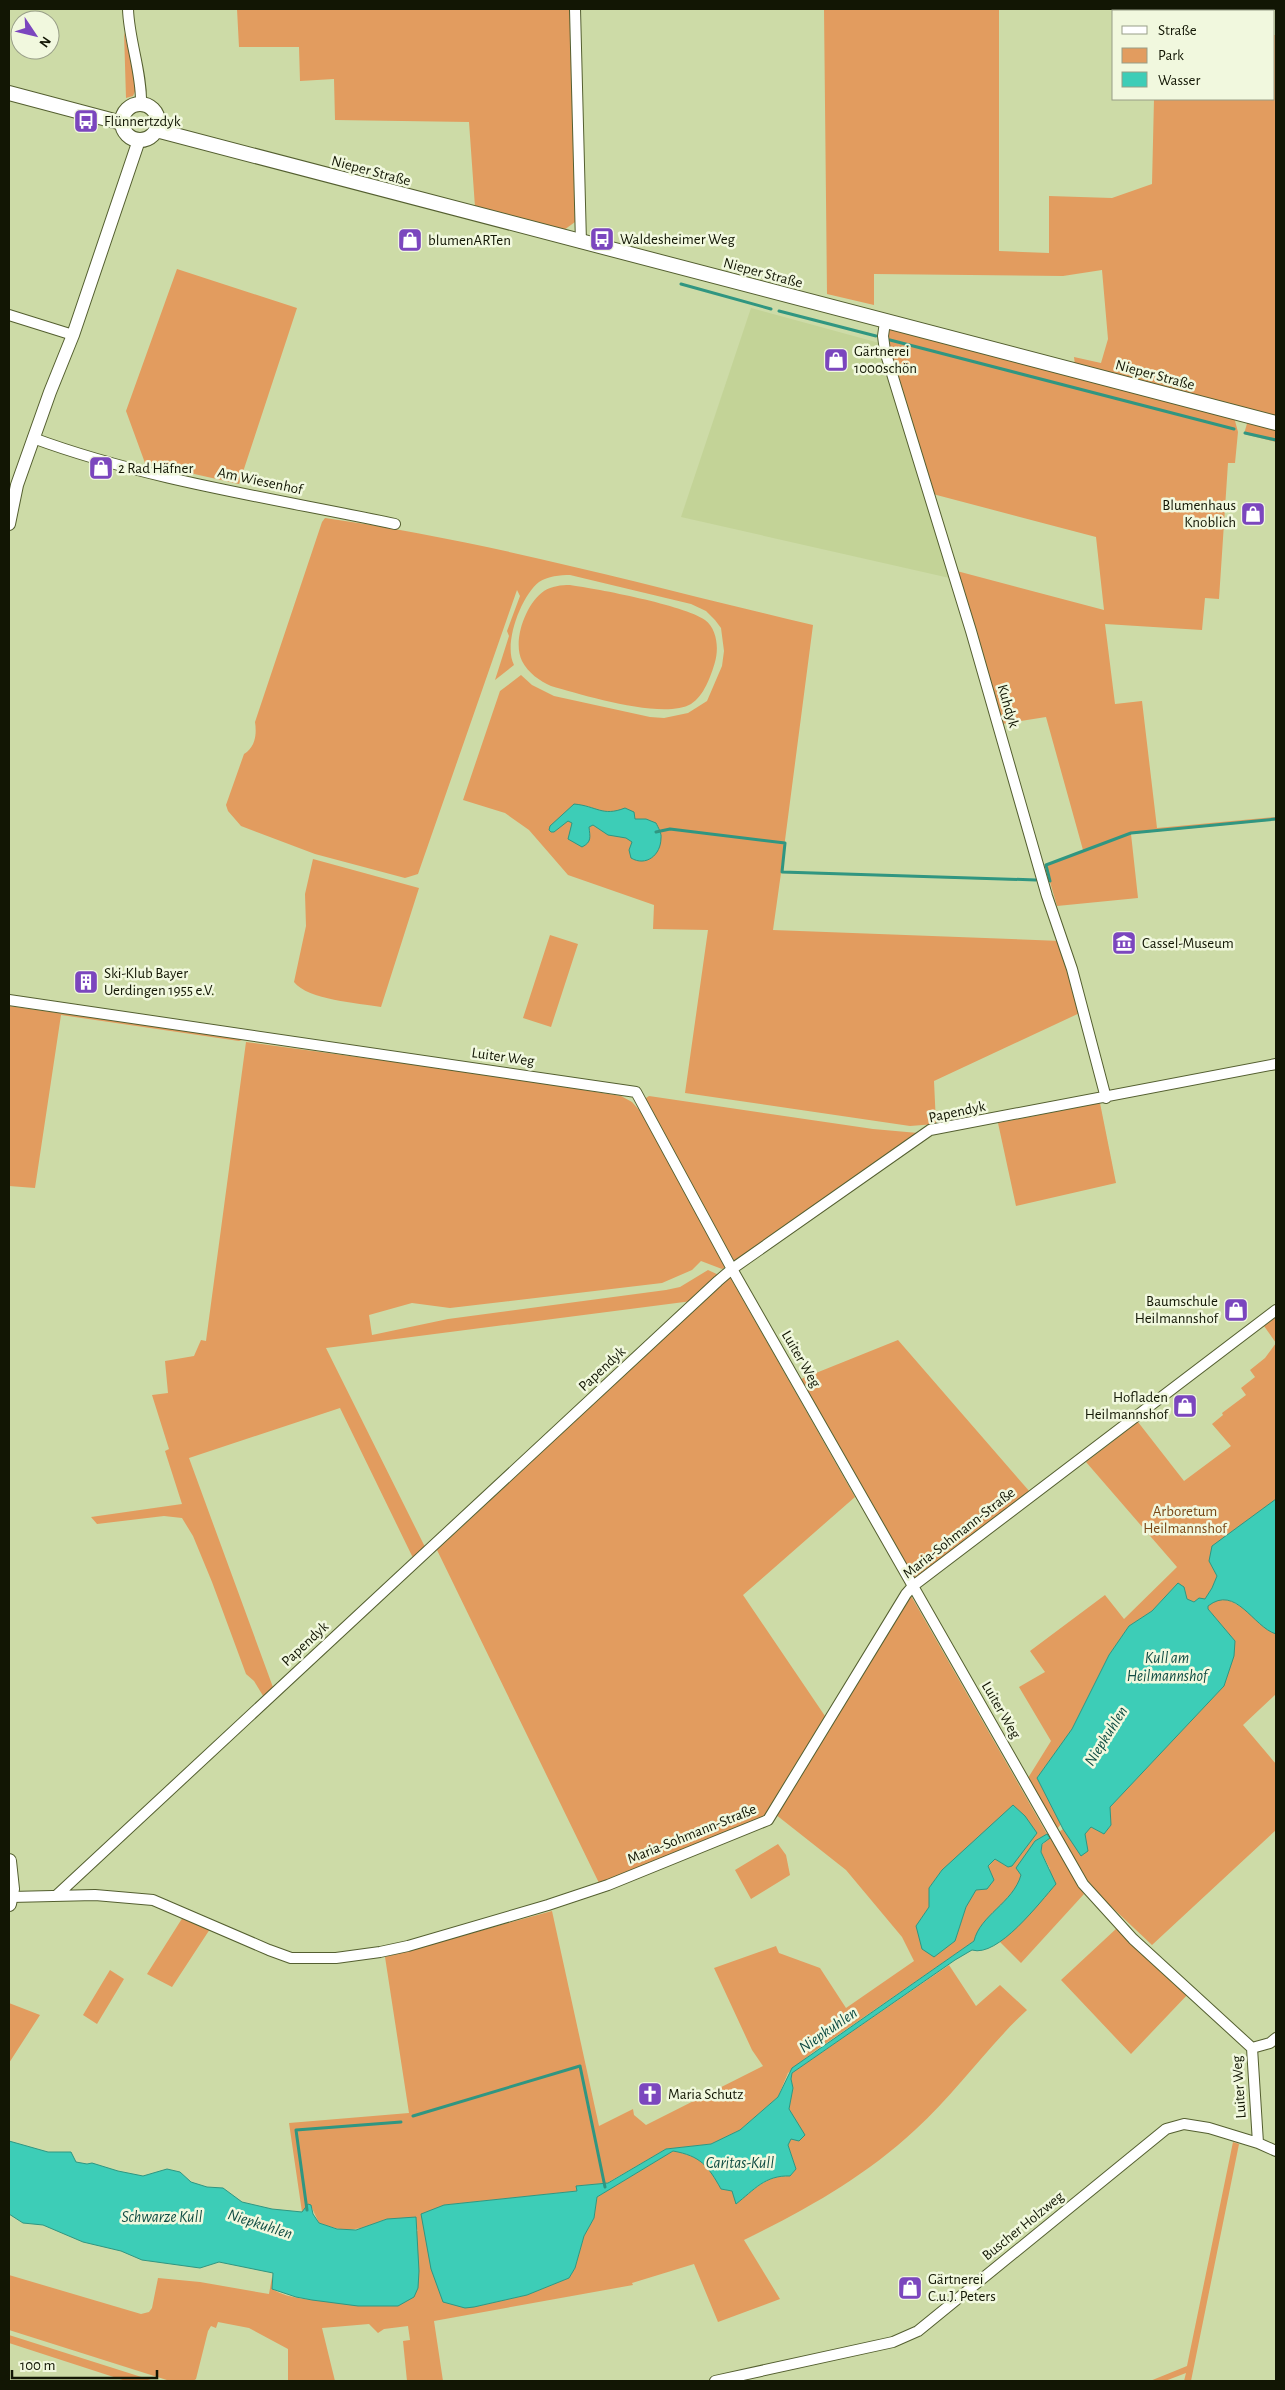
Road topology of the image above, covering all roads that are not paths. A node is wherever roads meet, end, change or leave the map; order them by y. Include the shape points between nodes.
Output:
1 (128, 9) edge
2 (575, 9) edge
3 (9, 94) edge
4 (141, 104) junction
5 (122, 122) junction
6 (156, 130) junction
7 (140, 140) junction
8 (581, 243) junction
9 (9, 315) edge
10 (885, 322) junction
11 (73, 336) junction
12 (1276, 423) edge
13 (33, 438) junction
14 (9, 524) edge
15 (395, 524) dead end
16 (9, 1000) edge
17 (1276, 1064) edge
18 (1106, 1098) junction
19 (732, 1269) junction
20 (1276, 1310) edge
21 (913, 1586) junction
22 (9, 1861) edge
23 (57, 1895) junction
24 (10, 1901) edge
25 (1276, 2038) edge
26 (1252, 2048) junction
27 (1258, 2143) junction
28 (1276, 2151) edge
29 (715, 2381) edge

1 - 4 street
2 - 8 street
3 - 5 main road
4 - 5 main road via 129,107
4 - 6 main road via 156,115
5 - 7 main road via 125,133
6 - 7 main road
6 - 8 main road, Nieper Straße
7 - 11 street
8 - 10 main road, Nieper Straße
9 - 11 street
10 - 12 main road, Nieper Straße
10 - 18 street, Kuhdyk via 885,350 1072,969
11 - 13 street
13 - 14 street via 17,484
13 - 15 street, Am Wiesenhof via 81,454 197,483
16 - 19 street, Luiter Weg via 636,1092
17 - 18 street, Papendyk
18 - 19 street, Papendyk via 930,1130
19 - 21 street, Luiter Weg
19 - 23 street, Papendyk
20 - 21 street, Maria-Sohmann-Straße
21 - 23 street, Maria-Sohmann-Straße via 768,1820 608,1885 548,1906 408,1946 336,1958 291,1958 153,1900
21 - 26 street, Luiter Weg via 1083,1884 1133,1939
22 - 24 main road via 12,1878
23 - 24 street, Maria-Sohmann-Straße
25 - 26 street
26 - 27 street, Luiter Weg
27 - 28 street
27 - 29 street, Buscher Holzweg via 1184,2124 1166,2129 918,2331 893,2342

